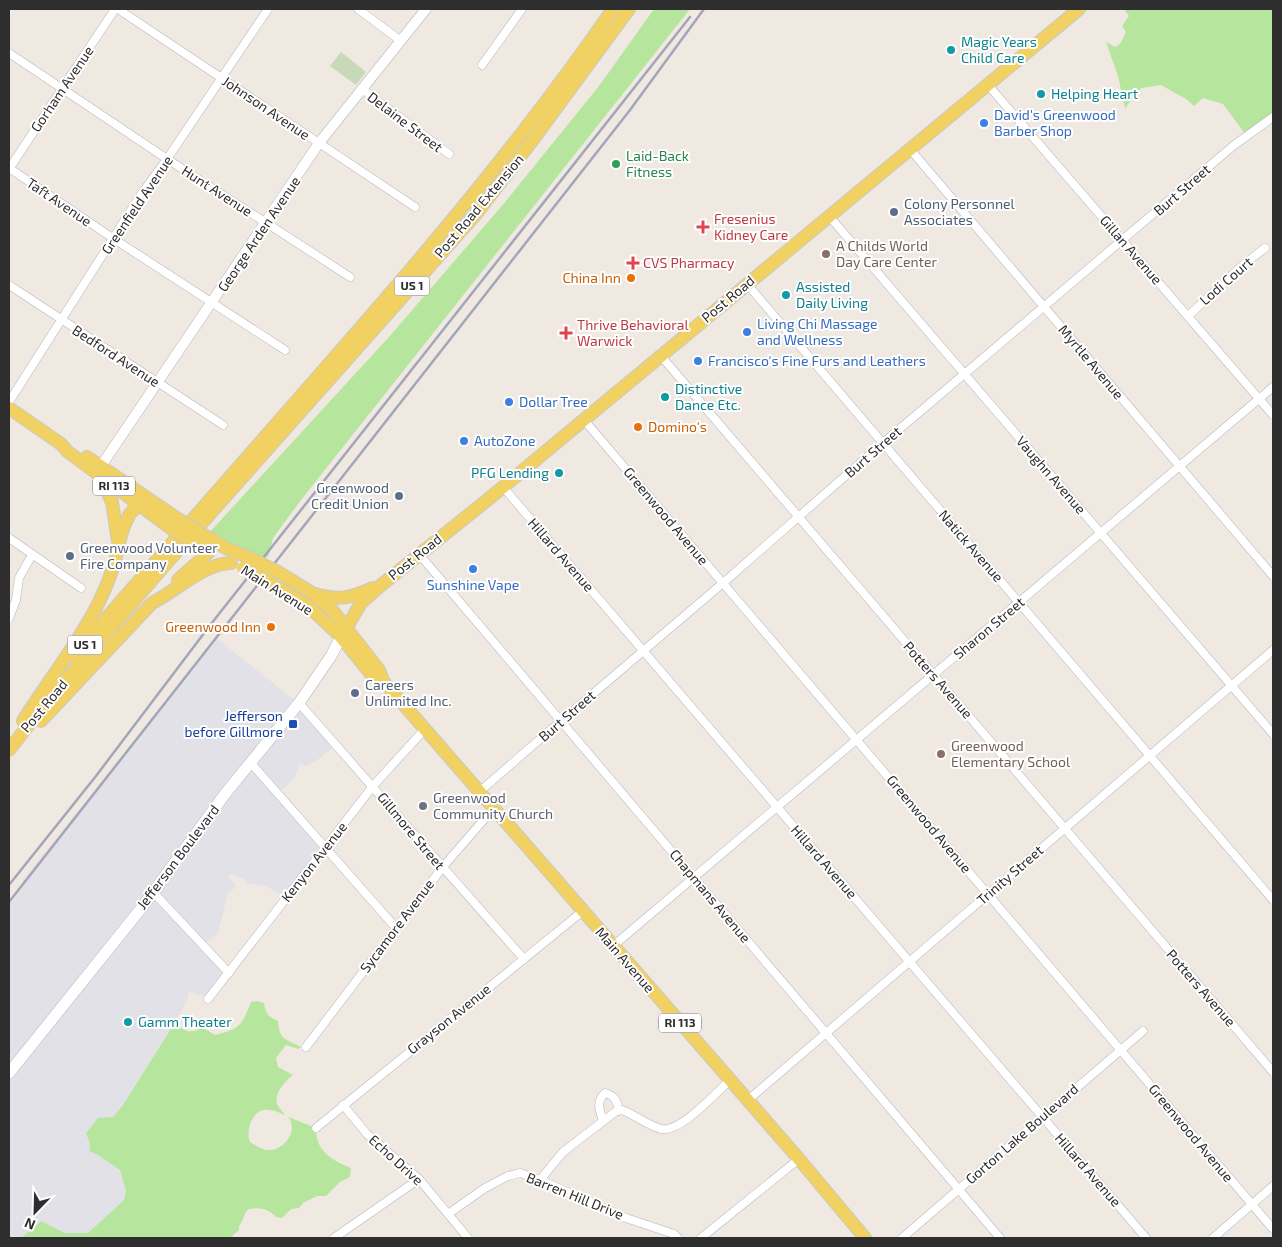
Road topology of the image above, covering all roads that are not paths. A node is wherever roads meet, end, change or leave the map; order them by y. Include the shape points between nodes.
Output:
1 (117, 9) edge
2 (268, 9) edge
3 (358, 9) edge
4 (426, 9) edge
5 (522, 9) edge
6 (613, 9) edge
7 (629, 9) edge
8 (1079, 9) edge
9 (400, 41) junction
10 (9, 53) edge
11 (482, 65) dead end
12 (222, 77) junction
13 (988, 85) junction
14 (62, 88) junction
15 (362, 90) junction
16 (1273, 118) edge
17 (319, 143) junction
18 (909, 148) junction
19 (449, 154) dead end
20 (167, 159) junction
21 (9, 169) edge
22 (415, 207) dead end
23 (829, 216) junction
24 (266, 223) junction
25 (114, 239) junction
26 (1122, 241) junction
27 (1265, 248) dead end
28 (350, 277) dead end
29 (747, 284) junction
30 (9, 285) edge
31 (212, 303) junction
32 (1044, 306) junction
33 (1188, 316) junction
34 (62, 321) junction
35 (285, 350) dead end
36 (661, 356) junction
37 (965, 374) junction
38 (157, 383) junction
39 (1273, 387) edge
40 (1260, 399) junction
41 (9, 402) edge
42 (9, 408) edge
43 (1273, 415) edge
44 (584, 420) junction
45 (223, 425) dead end
46 (883, 443) junction
47 (1180, 466) junction
48 (101, 471) junction
49 (503, 486) junction
50 (140, 506) junction
51 (160, 507) junction
52 (798, 517) junction
53 (174, 523) junction
54 (1101, 533) junction
55 (9, 538) edge
56 (118, 541) junction
57 (207, 544) junction
58 (173, 549) junction
59 (419, 554) junction
60 (32, 555) junction
61 (241, 563) junction
62 (1273, 576) edge
63 (723, 583) junction
64 (380, 586) junction
65 (81, 588) dead end
66 (312, 593) junction
67 (1019, 602) junction
68 (152, 603) junction
69 (9, 618) edge
70 (344, 632) junction
71 (1273, 650) edge
72 (643, 651) junction
73 (934, 675) junction
74 (1232, 686) junction
75 (299, 703) junction
76 (561, 720) junction
77 (424, 730) junction
78 (1273, 734) edge
79 (857, 740) junction
80 (9, 744) edge
81 (9, 750) edge
82 (1150, 756) junction
83 (250, 762) junction
84 (373, 786) junction
85 (479, 792) junction
86 (777, 807) junction
87 (493, 809) junction
88 (1065, 829) junction
89 (325, 846) junction
90 (442, 868) junction
91 (694, 878) junction
92 (153, 892) junction
93 (988, 894) junction
94 (1273, 900) edge
95 (583, 911) junction
96 (396, 928) junction
97 (614, 946) junction
98 (524, 958) junction
99 (909, 962) junction
100 (229, 973) junction
101 (208, 999) dead end
102 (1143, 1031) dead end
103 (826, 1033) junction
104 (306, 1047) dead end
105 (1120, 1050) junction
106 (9, 1072) edge
107 (1273, 1072) edge
108 (730, 1080) junction
109 (748, 1100) junction
110 (344, 1105) junction
111 (618, 1111) junction
112 (1042, 1117) junction
113 (603, 1120) junction
114 (316, 1128) dead end
115 (799, 1159) junction
116 (419, 1179) junction
117 (540, 1180) junction
118 (1273, 1186) edge
119 (959, 1189) junction
120 (1252, 1205) junction
121 (448, 1214) junction
122 (1273, 1230) edge
123 (339, 1237) edge
124 (468, 1238) edge
125 (678, 1238) edge
126 (701, 1238) edge
127 (865, 1238) edge
128 (902, 1238) edge
129 (1000, 1238) edge
130 (1146, 1238) edge
131 (1213, 1238) edge

1 - 12 street, Johnson Avenue
1 - 14 street, Gorham Avenue
2 - 12 street, Greenfield Avenue
3 - 9 street
4 - 9 street, George Arden Avenue
5 - 11 street
6 - 58 main road, Post Road Extension / US 1 via 533,120 449,225
7 - 58 main road, Post Road Extension / US 1 via 476,214
8 - 13 main road, Post Road
9 - 15 street, George Arden Avenue
10 - 14 street, Hunt Avenue
12 - 17 street, Johnson Avenue
12 - 20 street, Greenfield Avenue
13 - 18 main road, Post Road
13 - 26 street, Gillan Avenue
14 - 20 street, Hunt Avenue
14 - 21 street, Gorham Avenue
15 - 17 street, George Arden Avenue
15 - 19 street, Delaine Street
16 - 26 street, Burt Street via 1234,146
17 - 22 street, Johnson Avenue
17 - 24 street, George Arden Avenue
18 - 23 main road, Post Road
18 - 32 street, Myrtle Avenue
20 - 24 street, Hunt Avenue
20 - 25 street, Greenfield Avenue
21 - 25 street, Taft Avenue
23 - 29 main road, Post Road
23 - 37 street, Vaughn Avenue
24 - 28 street, Hunt Avenue
24 - 31 street, George Arden Avenue
25 - 31 street, Taft Avenue
25 - 34 street, Greenfield Avenue
26 - 32 street, Burt Street
26 - 33 street, Gillan Avenue
27 - 33 street, Lodi Court
29 - 36 main road, Post Road
29 - 46 street, Natick Avenue
30 - 34 street, Bedford Avenue
31 - 35 street, Taft Avenue
31 - 38 street, George Arden Avenue
32 - 37 street, Burt Street
32 - 47 street, Myrtle Avenue
33 - 40 street, Gillan Avenue
34 - 38 street, Bedford Avenue
34 - 41 street, Greenfield Avenue
36 - 44 main road, Post Road
36 - 52 street, Potters Avenue
37 - 46 street, Burt Street
37 - 54 street, Vaughn Avenue
38 - 45 street, Bedford Avenue
38 - 48 street, George Arden Avenue
39 - 40 street, Sharon Street
40 - 43 street, Gillan Avenue
40 - 47 street, Sharon Street
42 - 48 main road, Main Avenue / RI 113 via 67,451
44 - 49 main road, Post Road
44 - 63 street, Greenwood Avenue
46 - 52 street, Burt Street
46 - 67 street, Natick Avenue
47 - 54 street, Sharon Street
47 - 62 street, Myrtle Avenue
48 - 50 main road, Main Avenue / RI 113
48 - 51 main road, Main Avenue / RI 113
48 - 56 main road via 112,502
49 - 59 main road, Post Road
49 - 72 street, Hillard Avenue
50 - 51 main road via 146,503
50 - 53 main road, Main Avenue / RI 113
50 - 56 main road via 130,514
51 - 53 main road, Main Avenue / RI 113
52 - 63 street, Burt Street
52 - 73 street, Potters Avenue
53 - 57 main road, Main Avenue / RI 113, bridge
54 - 67 street, Sharon Street
54 - 74 street, Vaughn Avenue
55 - 60 street
56 - 80 main road via 110,578 82,634 39,694
57 - 61 main road, Main Avenue / RI 113
57 - 61 main road, Main Avenue / RI 113 via 226,548
57 - 68 main road
58 - 81 main road, Post Road / US 1
59 - 64 main road, Post Road
59 - 76 street, Chapmans Avenue
60 - 65 street
60 - 69 street via 19,578
61 - 66 main road, Main Avenue / RI 113, bridge via 278,572
61 - 68 main road via 212,566
61 - 70 main road, Main Avenue / RI 113, bridge
63 - 72 street, Burt Street
63 - 79 street, Greenwood Avenue
64 - 66 main road via 343,599
64 - 70 main road, Post Road via 362,603
66 - 70 main road, Main Avenue / RI 113 via 333,611
67 - 73 street, Sharon Street
67 - 82 street, Natick Avenue
68 - 81 main road via 60,702
70 - 75 main road, Jefferson Boulevard
70 - 77 main road, Main Avenue / RI 113 via 379,670 384,682
71 - 74 street, Trinity Street
72 - 76 street, Burt Street
72 - 86 street, Hillard Avenue
73 - 79 street, Sharon Street
73 - 88 street, Potters Avenue
74 - 78 street, Vaughn Avenue
74 - 82 street, Trinity Street
75 - 83 main road, Jefferson Boulevard
75 - 84 street, Gillmore Street
76 - 85 street, Burt Street
76 - 91 street, Chapmans Avenue
77 - 84 street, Kenyon Avenue
77 - 85 main road, Main Avenue / RI 113
79 - 86 street, Sharon Street
79 - 93 street, Greenwood Avenue
82 - 88 street, Trinity Street
82 - 94 street, Natick Avenue
83 - 89 street
83 - 92 main road, Jefferson Boulevard
84 - 89 street, Kenyon Avenue
84 - 90 street, Gillmore Street
85 - 87 main road, Main Avenue / RI 113
86 - 91 street, Sharon Street
86 - 99 street, Hillard Avenue
87 - 90 street, Sycamore Avenue
87 - 95 main road, Main Avenue / RI 113
88 - 93 street, Trinity Street
88 - 107 street, Potters Avenue
89 - 96 street
89 - 100 street, Kenyon Avenue
90 - 96 street, Sycamore Avenue
90 - 98 street, Gillmore Street
91 - 97 street, Sharon Street
91 - 103 street, Chapmans Avenue
92 - 100 street
92 - 106 main road, Jefferson Boulevard
93 - 99 street, Trinity Street
93 - 105 street, Greenwood Avenue
95 - 97 main road, Main Avenue / RI 113
95 - 98 street, Grayson Avenue
96 - 104 street, Sycamore Avenue
97 - 108 main road, Main Avenue / RI 113
98 - 110 street, Grayson Avenue
99 - 103 street, Trinity Street
99 - 112 street, Hillard Avenue
100 - 101 street, Kenyon Avenue
102 - 105 street, Gorton Lake Boulevard
103 - 109 street, Trinity Street
103 - 119 street, Chapmans Avenue
105 - 112 street, Gorton Lake Boulevard
105 - 120 street, Greenwood Avenue
108 - 109 main road, Main Avenue / RI 113
108 - 111 street via 681,1124 670,1129 662,1129 630,1113
109 - 115 main road, Main Avenue / RI 113
110 - 114 street, Grayson Avenue
110 - 116 street, Echo Drive via 367,1134
111 - 113 street
111 - 113 street via 618,1102 605,1093 598,1105
112 - 119 street, Gorton Lake Boulevard
112 - 130 street, Hillard Avenue
113 - 117 street via 563,1152
115 - 126 street
115 - 127 main road, Main Avenue / RI 113
116 - 121 street, Echo Drive
116 - 123 street
117 - 121 street, Barren Hill Drive via 520,1173 508,1176
117 - 125 street, Barren Hill Drive
118 - 120 street
119 - 128 street, Gorton Lake Boulevard
119 - 129 street, Chapmans Avenue
120 - 122 street, Greenwood Avenue
120 - 131 street
121 - 124 street, Echo Drive

